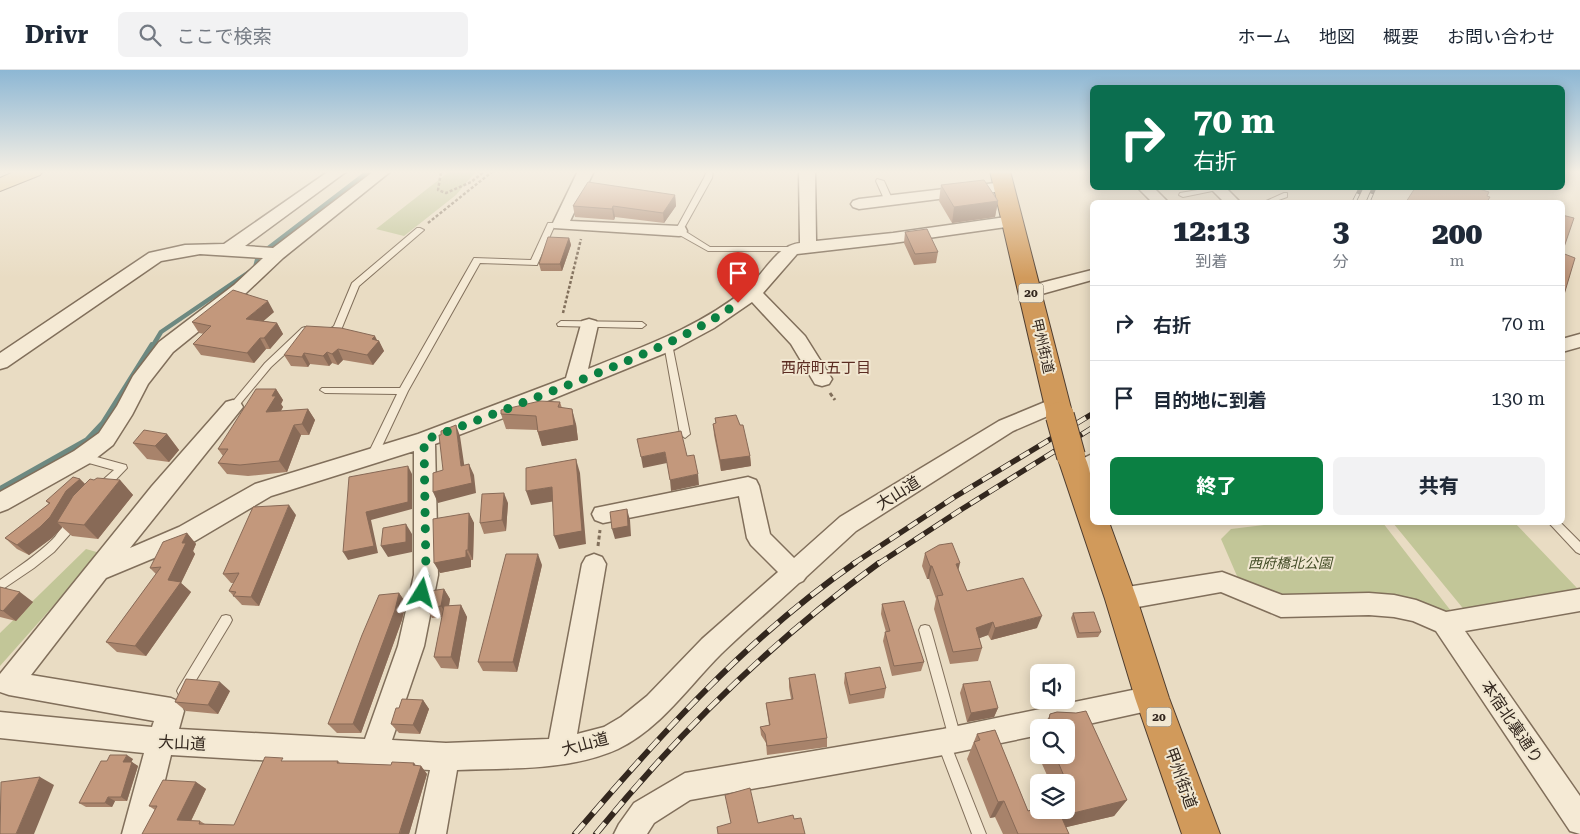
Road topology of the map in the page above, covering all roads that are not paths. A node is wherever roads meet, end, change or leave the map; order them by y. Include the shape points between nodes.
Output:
1 (289, 207) edge
2 (333, 207) edge
3 (569, 207) edge
4 (693, 207) edge
5 (804, 207) edge
6 (1009, 207) edge
7 (1013, 221) junction
8 (560, 225) junction
9 (420, 230) road end
10 (679, 232) junction
11 (229, 249) junction
12 (800, 249) junction
13 (267, 253) junction
14 (1090, 276) edge
15 (1031, 291) junction
16 (753, 292) junction
17 (560, 324) road end
18 (642, 324) dead end
19 (590, 325) junction
20 (668, 344) junction
21 (0, 362) edge
22 (822, 379) dead end
23 (575, 382) junction
24 (325, 390) dead end
25 (403, 390) junction
26 (233, 407) joint
27 (1058, 410) junction
28 (685, 434) dead end
29 (424, 440) junction
30 (372, 456) junction
31 (82, 457) junction
32 (1080, 463) edge
33 (95, 493) edge
34 (0, 503) edge
35 (1090, 508) edge
36 (77, 514) edge
37 (602, 523) road end
38 (1094, 525) edge
39 (1555, 525) edge
40 (1580, 549) edge
41 (596, 556) road end
42 (98, 571) junction
43 (795, 574) junction
44 (0, 586) edge
45 (1121, 599) junction
46 (1580, 600) edge
47 (226, 620) dead end
48 (1445, 624) junction
49 (925, 630) dead end
50 (1152, 698) junction
51 (171, 711) junction
52 (0, 725) edge
53 (949, 741) junction
54 (160, 742) junction
55 (560, 752) junction
56 (374, 754) junction
57 (446, 757) junction
58 (1580, 821) edge
59 (137, 834) edge
60 (431, 834) edge
61 (630, 834) edge
62 (979, 834) edge
63 (1202, 834) edge

1 - 11 street
2 - 13 street
3 - 8 street
4 - 10 lane
5 - 12 street
6 - 7 highway, 甲州街道 / 20
7 - 12 street
7 - 15 highway, 甲州街道 / 20
8 - 10 street
8 - 25 lane via 551,225 534,263 477,260
9 - 26 lane via 355,285 338,328 330,333 304,330 268,365
10 - 12 lane via 708,249
11 - 13 street
11 - 21 street via 170,252 155,257
12 - 16 street
13 - 31 street via 240,289 166,347 140,381 106,439
14 - 15 street
15 - 27 highway, 甲州街道 / 20
16 - 20 street via 707,324
16 - 22 street via 798,340
17 - 19 lane
18 - 19 lane
19 - 23 street
20 - 23 street
20 - 28 lane
23 - 29 street
24 - 25 lane
25 - 30 lane
26 - 42 street
27 - 32 highway, 甲州街道 / 20, bridge
27 - 43 street, 大山道 via 1006,426 848,524
29 - 30 street
29 - 56 street via 426,575 411,646
30 - 42 street via 263,490 187,534
31 - 33 lane via 122,468
31 - 34 street
32 - 35 highway, 甲州街道 / 20
36 - 44 lane via 57,542
37 - 43 street via 748,486 759,538
38 - 45 highway, 甲州街道 / 20
39 - 40 lane
41 - 55 street
42 - 51 street via 9,683
43 - 55 street, 大山道 via 711,647 656,705 631,726 609,739
45 - 48 street via 1222,582 1281,606 1394,606 1416,611
45 - 50 highway, 甲州街道 / 20
46 - 48 street
47 - 51 lane
48 - 58 street, 本宿北裏通り
49 - 53 lane
50 - 53 street
50 - 63 highway, 甲州街道 / 20
51 - 54 street
52 - 54 street, 大山道
53 - 61 street via 685,787 644,813
53 - 62 lane
54 - 56 street, 大山道
54 - 59 street
55 - 57 street, 大山道
56 - 57 street, 大山道
57 - 60 street

